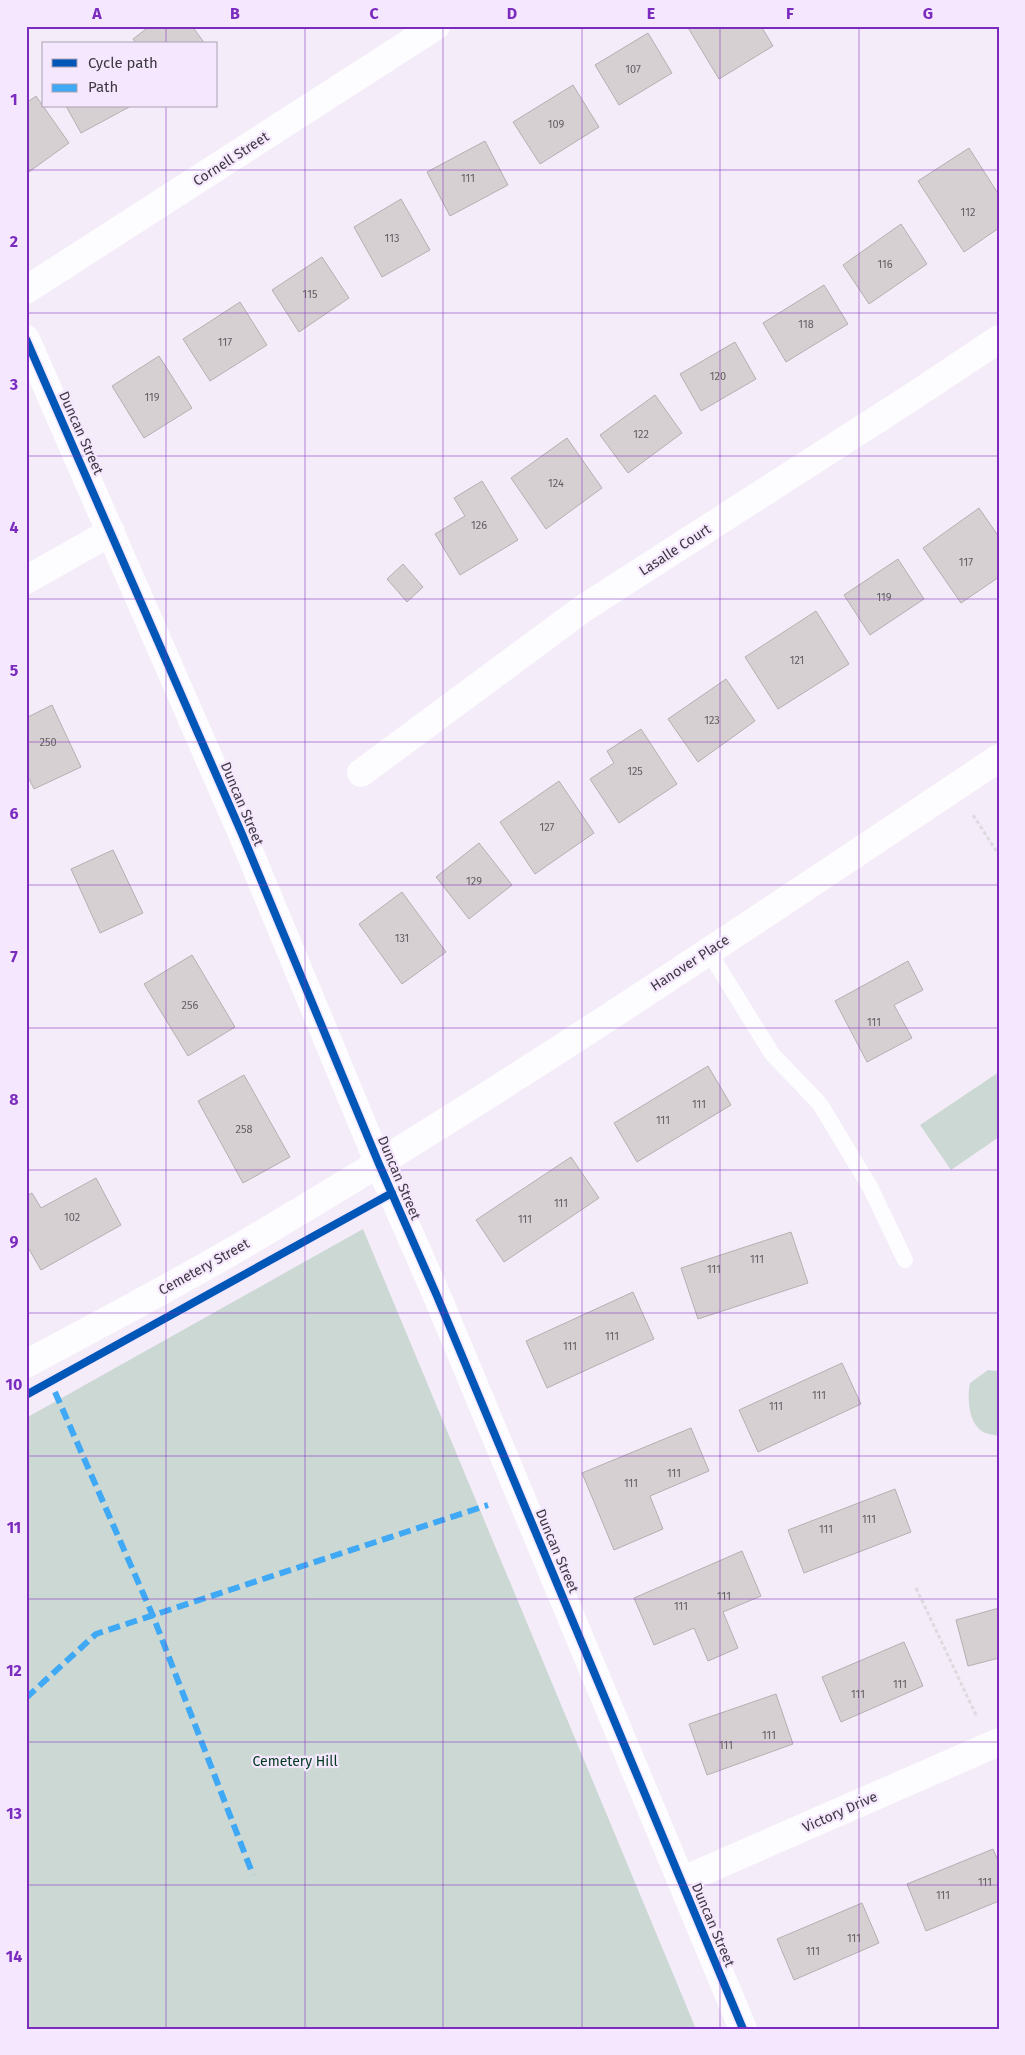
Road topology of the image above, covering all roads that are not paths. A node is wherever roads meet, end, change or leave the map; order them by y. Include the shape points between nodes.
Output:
1 (436, 26) edge
2 (26, 290) edge
3 (26, 339) edge
4 (999, 339) edge
5 (110, 532) junction
6 (26, 580) edge
7 (999, 758) edge
8 (361, 773) dead end
9 (709, 952) junction
10 (379, 1164) junction
11 (905, 1260) dead end
12 (26, 1364) edge
13 (994, 1744) edge
14 (680, 1881) junction
15 (743, 2029) edge

1 - 2 street, Cornell Street
3 - 5 street, Duncan Street
4 - 8 street, Lasalle Court via 584,608
5 - 6 street
5 - 10 street, Duncan Street via 242,834
7 - 9 street, Hanover Place
9 - 10 street, Hanover Place
9 - 11 lane via 772,1054 820,1104 870,1187
10 - 12 street, Cemetery Street via 251,1241
10 - 14 street, Duncan Street via 438,1296
13 - 14 street, Victory Drive
14 - 15 street, Duncan Street

